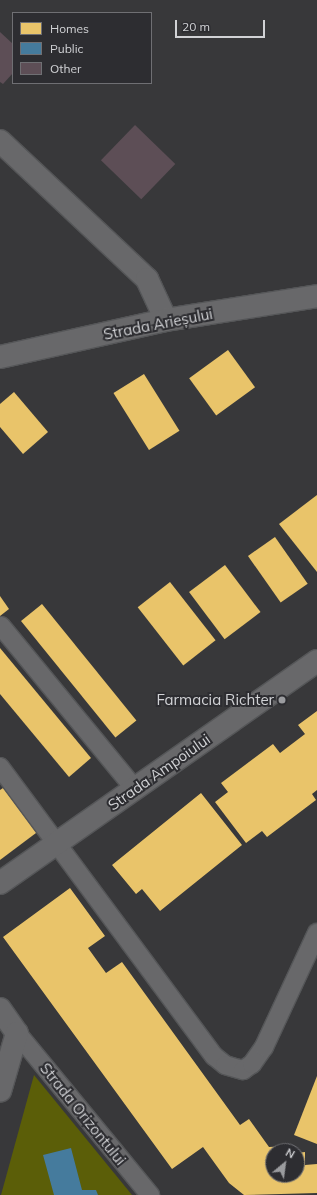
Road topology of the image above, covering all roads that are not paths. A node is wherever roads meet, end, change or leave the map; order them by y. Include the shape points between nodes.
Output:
1 (0, 141) edge
2 (317, 296) edge
3 (166, 320) junction
4 (0, 357) edge
5 (1, 626) dead end
6 (317, 661) edge
7 (0, 767) edge
8 (135, 789) junction
9 (59, 843) junction
10 (0, 883) edge
11 (317, 933) edge
12 (0, 1009) edge
13 (17, 1033) junction
14 (0, 1091) edge
15 (150, 1195) edge

1 - 3 street via 147,279
2 - 3 street, Strada Arieșului
3 - 4 street, Strada Arieșului
5 - 8 lane
6 - 8 street, Strada Ampoiului
7 - 9 lane
8 - 9 street, Strada Ampoiului
9 - 10 street, Strada Ampoiului
9 - 11 lane via 214,1056 225,1064 243,1070 252,1064 264,1047
12 - 13 street, Strada Orizontului
13 - 14 street
13 - 15 lane, Strada Orizontului

